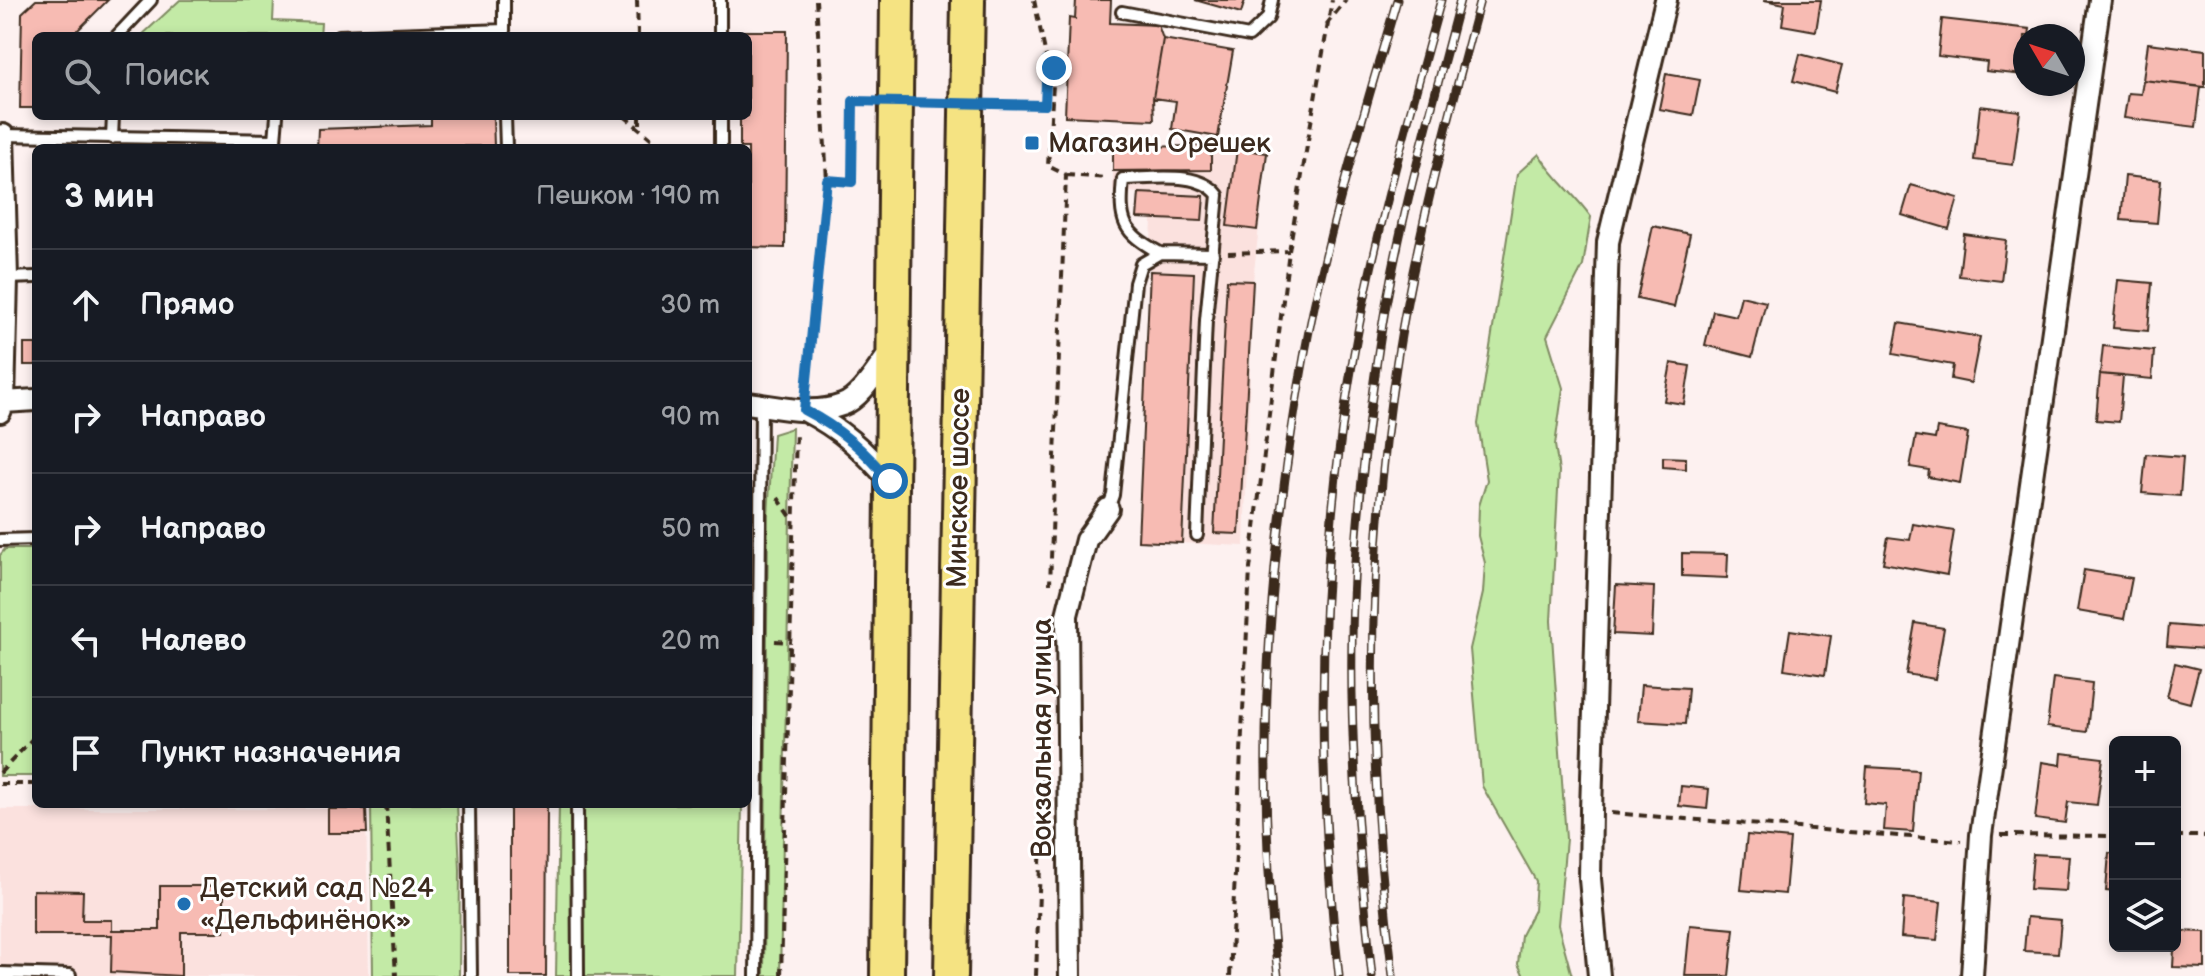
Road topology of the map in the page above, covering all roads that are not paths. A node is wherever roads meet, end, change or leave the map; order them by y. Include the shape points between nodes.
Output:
1 (151, 0) edge
2 (504, 0) edge
3 (720, 0) edge
4 (897, 0) edge
5 (968, 0) edge
6 (1272, 0) edge
7 (1666, 0) edge
8 (2100, 0) edge
9 (1122, 12) dead end
10 (121, 32) edge
11 (504, 32) edge
12 (720, 32) edge
13 (113, 120) edge
14 (277, 120) edge
15 (505, 120) edge
16 (721, 120) edge
17 (2, 135) edge
18 (112, 138) junction
19 (506, 144) edge
20 (721, 144) edge
21 (1160, 253) junction
22 (1213, 254) junction
23 (32, 277) edge
24 (7, 278) junction
25 (892, 350) junction
26 (32, 401) edge
27 (754, 404) edge
28 (2, 407) edge
29 (804, 410) junction
30 (890, 481) junction
31 (1108, 509) joint
32 (1197, 535) dead end
33 (32, 539) edge
34 (0, 540) edge
35 (752, 640) edge
36 (469, 808) edge
37 (577, 808) edge
38 (0, 973) edge
39 (70, 975) edge
40 (471, 976) edge
41 (578, 976) edge
42 (756, 976) edge
43 (887, 976) edge
44 (951, 976) edge
45 (1070, 976) edge
46 (1599, 976) edge
47 (1972, 976) edge

1 - 10 lane
2 - 11 lane
3 - 12 lane
4 - 25 highway
5 - 44 highway, Минское шоссе
6 - 9 lane via 1268,18 1249,36
7 - 46 street via 1608,242 1590,879
8 - 47 street via 1981,835
13 - 18 lane
14 - 18 lane via 275,140
15 - 19 lane
16 - 20 lane
17 - 18 lane
17 - 24 street
21 - 22 lane
21 - 22 lane via 1134,238 1120,214 1123,179 1197,180 1211,186 1218,195
21 - 31 lane via 1141,264 1135,283
22 - 32 lane
23 - 24 lane
24 - 28 street
25 - 29 street via 843,405
25 - 30 highway
26 - 28 street
27 - 29 street
27 - 35 lane
29 - 30 street via 857,442
30 - 43 highway
31 - 45 street, Вокзальная улица via 1086,540 1067,615
33 - 34 lane
35 - 42 lane
36 - 40 lane
37 - 41 lane
38 - 39 lane

